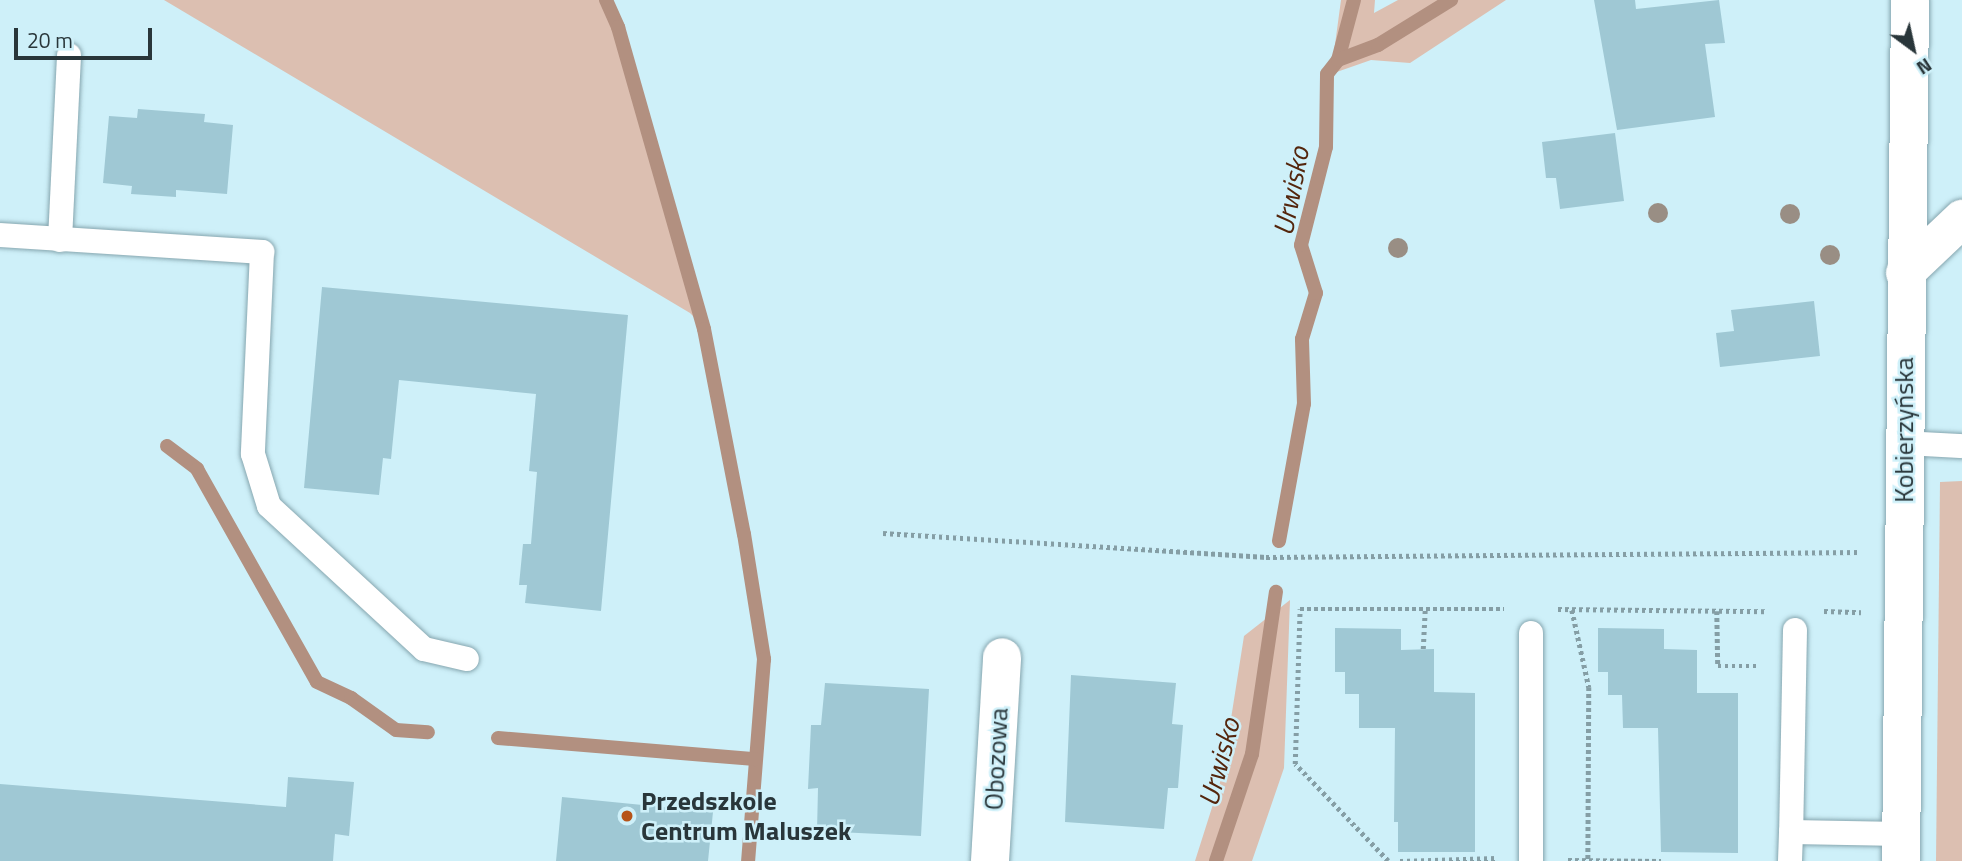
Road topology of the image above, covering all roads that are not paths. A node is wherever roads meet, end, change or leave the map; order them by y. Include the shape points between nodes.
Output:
1 (1910, 0) edge
2 (69, 55) dead end
3 (1962, 219) edge
4 (0, 235) edge
5 (60, 240) junction
6 (1905, 273) junction
7 (1904, 443) junction
8 (1962, 446) edge
9 (1803, 620) road end
10 (1531, 633) dead end
11 (1002, 657) dead end
12 (467, 659) dead end
13 (1791, 832) junction
14 (1902, 847) edge
15 (990, 861) edge
16 (1531, 861) edge
17 (1790, 861) edge

1 - 6 street, Kobierzyńska
2 - 5 lane
3 - 6 street
4 - 5 lane
5 - 12 lane via 262,252 253,454 269,506 424,649
6 - 7 street, Kobierzyńska
7 - 8 lane
7 - 14 street, Kobierzyńska
9 - 13 lane via 1794,666
10 - 16 lane
11 - 15 street, Obozowa
13 - 14 lane
13 - 17 lane

